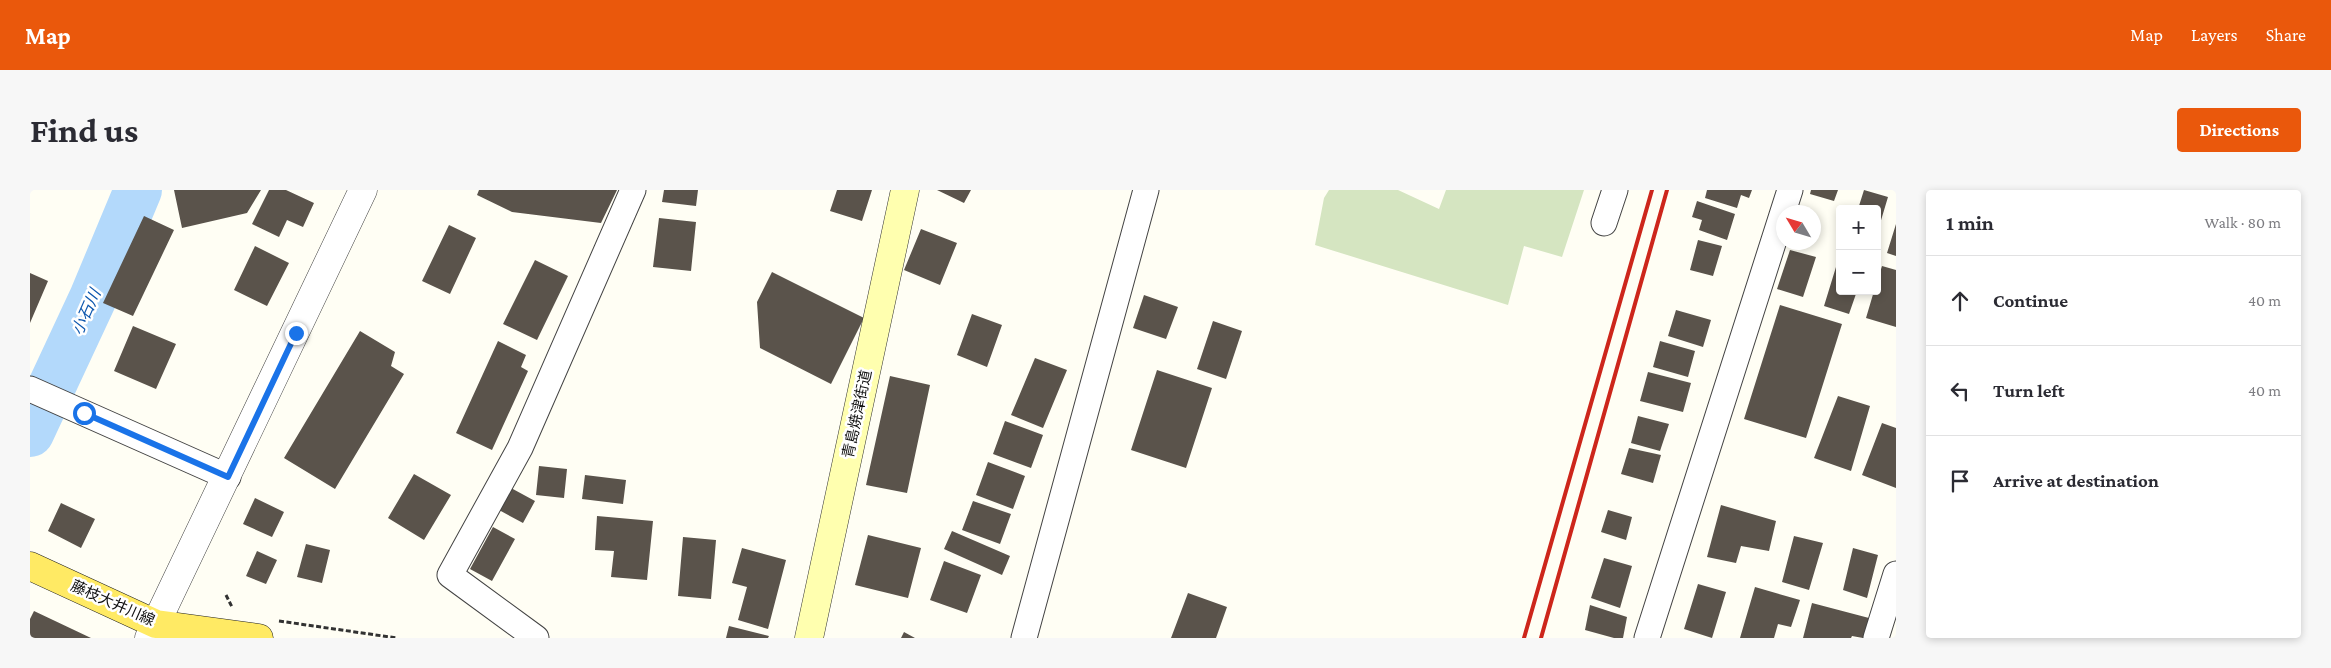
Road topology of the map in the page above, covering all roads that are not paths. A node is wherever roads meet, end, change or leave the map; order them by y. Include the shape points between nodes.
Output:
1 (363, 190) edge
2 (633, 190) edge
3 (905, 190) edge
4 (1146, 190) edge
5 (1615, 190) edge
6 (1790, 190) edge
7 (1604, 224) dead end
8 (30, 389) edge
9 (228, 477) junction
10 (30, 566) edge
11 (1896, 574) edge
12 (267, 629) edge
13 (152, 631) edge
14 (536, 638) edge
15 (809, 638) edge
16 (1024, 638) edge
17 (1647, 638) edge
18 (1876, 638) edge

1 - 9 street
2 - 14 street via 520,448 450,575
3 - 15 main road, 青島焼津街道
4 - 16 street
5 - 7 street
6 - 17 street
8 - 9 street
9 - 13 street
10 - 13 main road, 藤枝大井川線
11 - 18 street
12 - 13 main road, 藤枝大井川線

